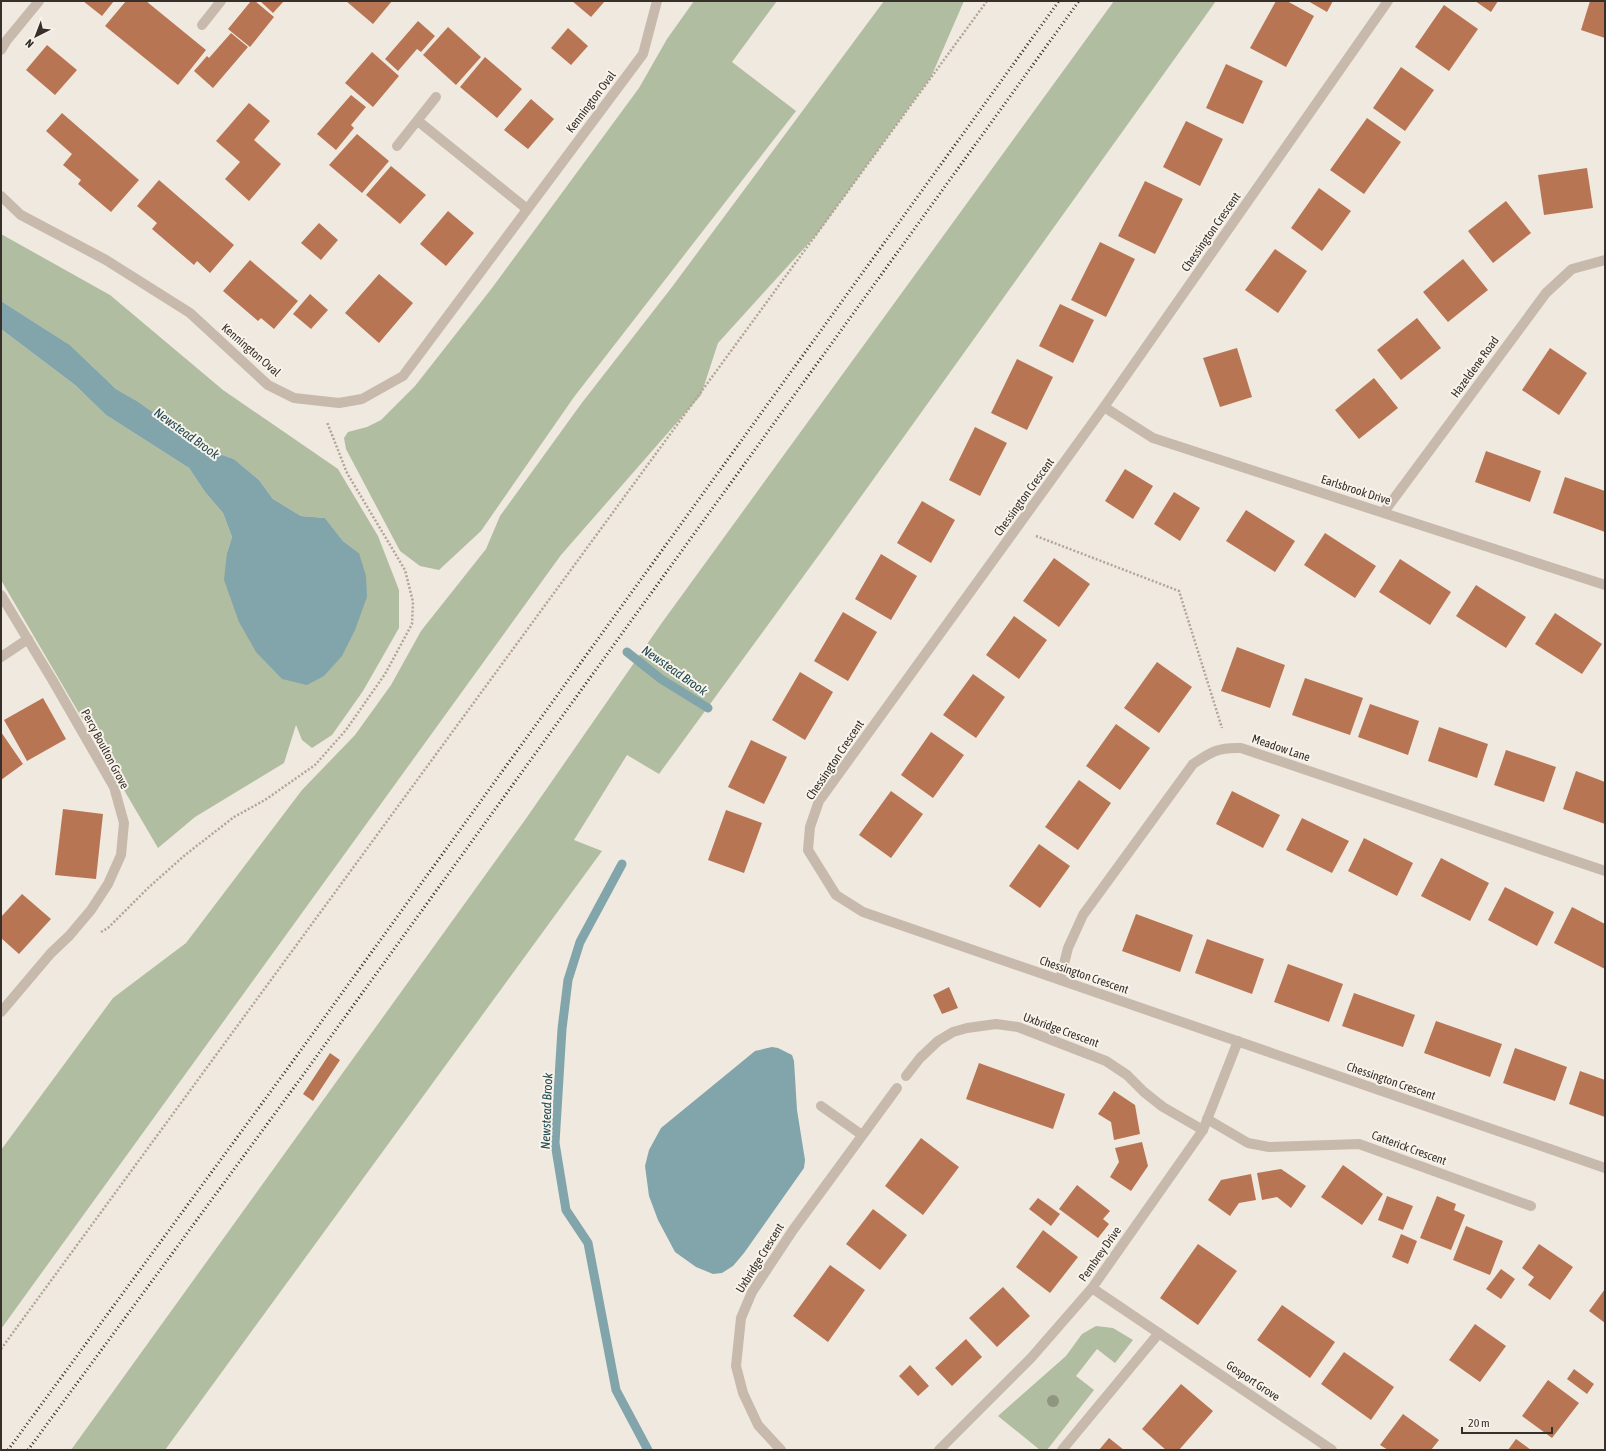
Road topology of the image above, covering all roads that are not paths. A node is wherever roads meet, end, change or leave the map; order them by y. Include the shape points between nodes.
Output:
1 (39, 1) edge
2 (221, 1) edge
3 (657, 1) edge
4 (1388, 1) edge
5 (202, 25) dead end
6 (4, 38) edge
7 (1, 50) edge
8 (436, 97) dead end
9 (418, 121) junction
10 (397, 146) dead end
11 (1, 196) edge
12 (527, 209) junction
13 (1605, 260) edge
14 (1104, 407) junction
15 (1384, 512) junction
16 (1605, 584) edge
17 (1, 595) edge
18 (28, 639) junction
19 (1, 657) edge
20 (1605, 871) edge
21 (1060, 980) junction
22 (1, 1012) edge
23 (1238, 1042) junction
24 (906, 1076) dead end
25 (897, 1088) dead end
26 (821, 1106) dead end
27 (1207, 1119) junction
28 (1203, 1130) junction
29 (862, 1135) junction
30 (1605, 1168) edge
31 (1531, 1206) dead end
32 (1092, 1288) junction
33 (1159, 1333) junction
34 (781, 1450) edge
35 (939, 1450) edge
36 (1062, 1450) edge
37 (1332, 1450) edge

1 - 6 street
2 - 5 street
3 - 12 street, Kennington Oval via 643,54
4 - 14 street, Chessington Crescent
6 - 7 street
8 - 9 street
9 - 10 street
9 - 12 street
11 - 12 street, Kennington Oval via 22,215 106,260 190,313 268,385 294,398 339,403 362,399 403,376
13 - 15 street, Hazeldene Road via 1572,269 1546,293
14 - 15 street, Earlsbrook Drive via 1152,438
14 - 21 street, Chessington Crescent via 819,802 810,827 808,850 836,895 863,912
15 - 16 street, Earlsbrook Drive
17 - 18 street, Percy Boulton Grove
18 - 19 street
18 - 22 street, Percy Boulton Grove via 114,787 124,823 121,855 108,884 91,910
20 - 21 street, Meadow Lane via 1241,748 1228,747 1213,751 1193,764 1092,902 1068,948
21 - 23 street, Chessington Crescent
23 - 27 street, Pembrey Drive
23 - 30 street, Chessington Crescent
24 - 28 street, Uxbridge Crescent via 938,1041 954,1032 996,1024 1018,1027 1106,1061 1127,1074 1163,1107
25 - 29 street, Uxbridge Crescent
26 - 29 street
27 - 28 street, Pembrey Drive
27 - 31 street, Catterick Crescent via 1248,1143 1269,1147 1359,1144
28 - 32 street, Pembrey Drive
29 - 34 street, Uxbridge Crescent via 752,1292 742,1318 736,1366 743,1393 758,1425
32 - 33 street, Gosport Grove
32 - 35 street, Pembrey Drive via 1031,1358
33 - 36 street
33 - 37 street, Gosport Grove

